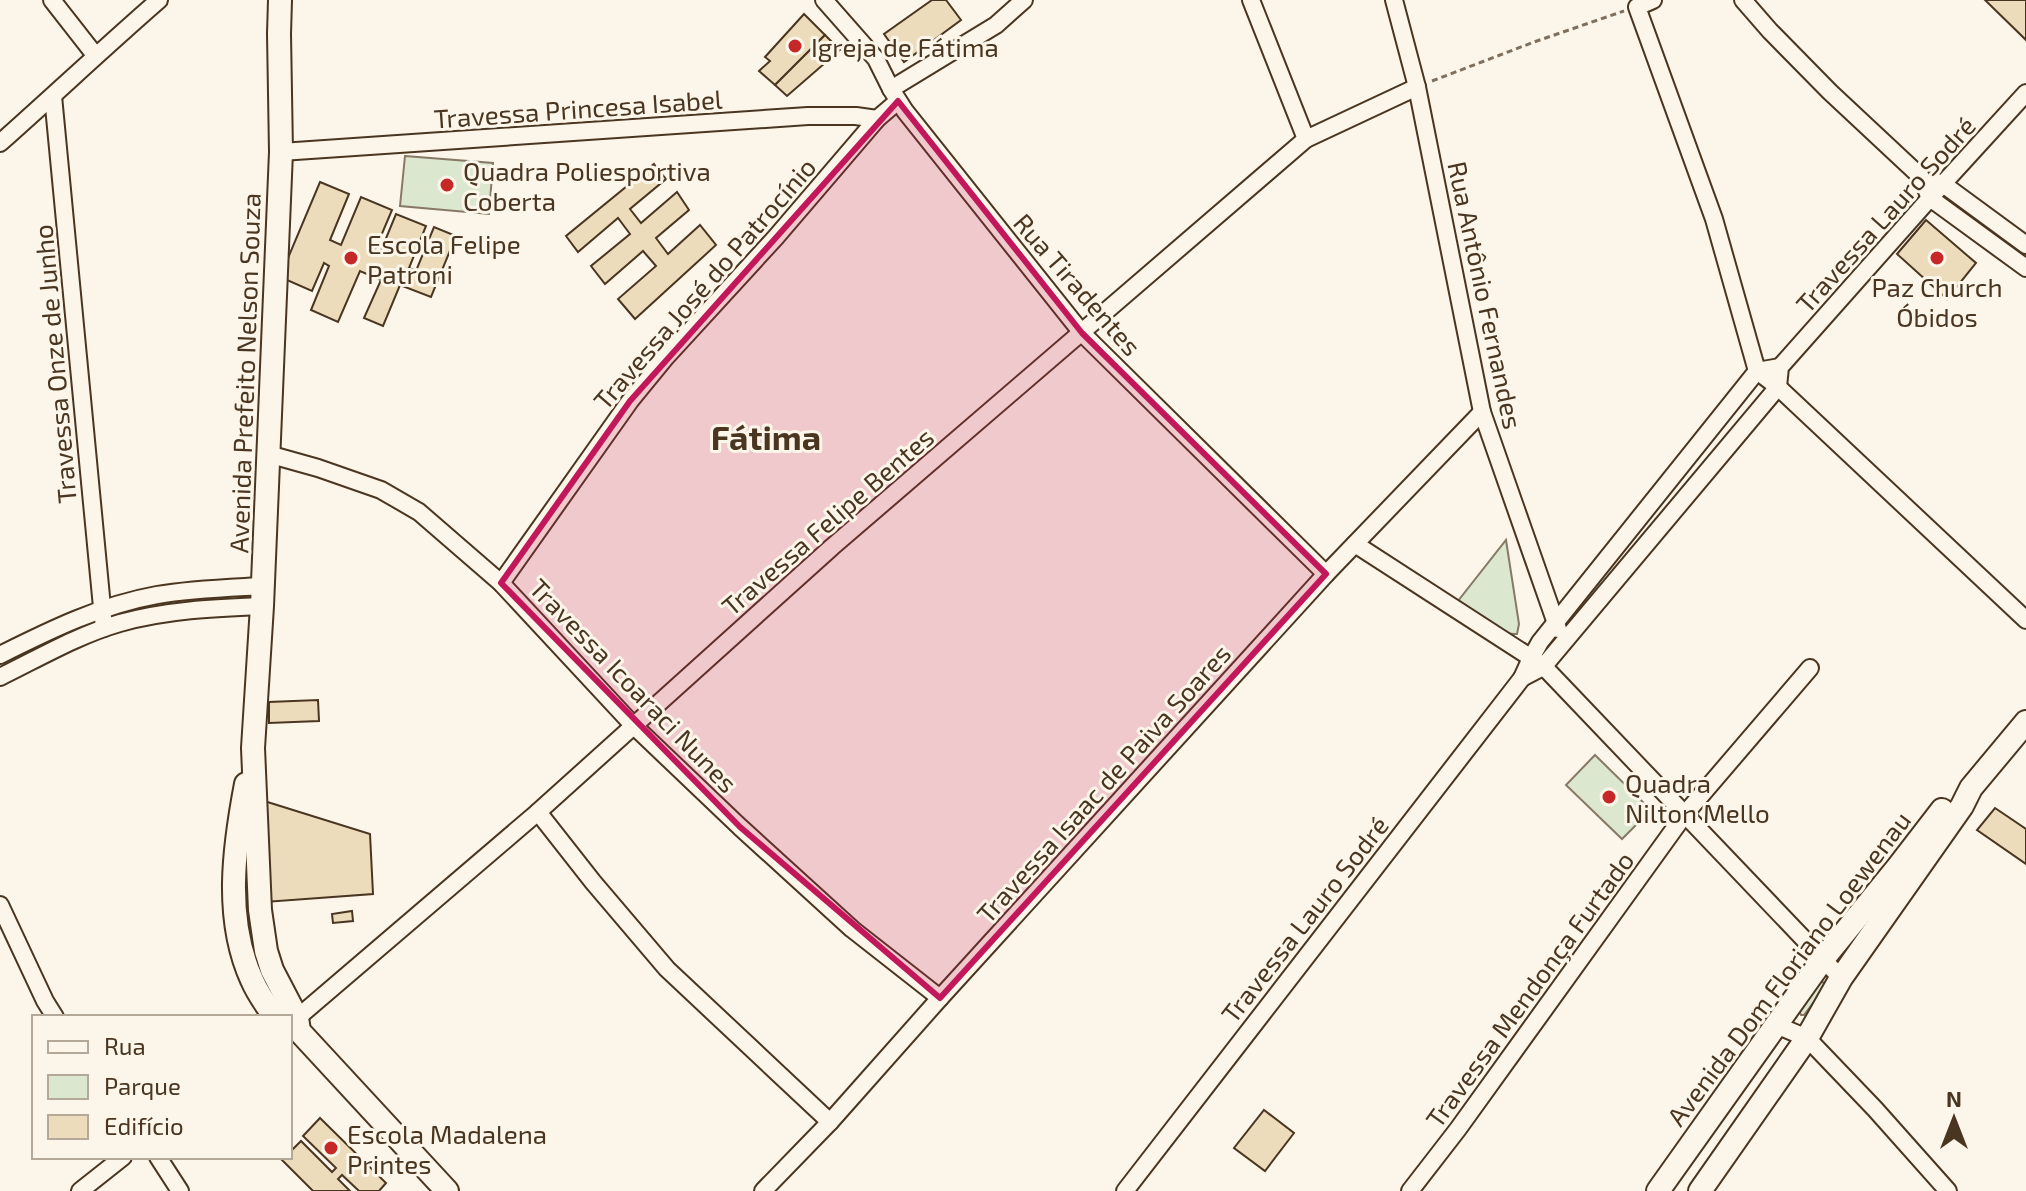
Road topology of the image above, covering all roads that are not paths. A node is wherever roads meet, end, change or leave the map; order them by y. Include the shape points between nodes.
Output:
1 (52, 0) edge
2 (159, 0) edge
3 (280, 0) edge
4 (824, 0) edge
5 (1024, 0) edge
6 (1251, 0) edge
7 (1394, 0) edge
8 (1743, 0) edge
9 (1645, 3) edge
10 (95, 55) junction
11 (1417, 87) junction
12 (2026, 93) edge
13 (895, 95) junction
14 (53, 96) junction
15 (877, 119) junction
16 (1306, 139) junction
17 (0, 143) edge
18 (281, 152) junction
19 (1921, 177) junction
20 (1943, 184) junction
21 (1930, 198) junction
22 (2026, 245) edge
23 (2026, 268) edge
24 (1082, 333) junction
25 (1780, 367) junction
26 (1757, 371) junction
27 (1778, 387) junction
28 (1482, 412) junction
29 (268, 454) junction
30 (1355, 544) junction
31 (1326, 574) junction
32 (501, 583) junction
33 (262, 596) junction
34 (101, 610) junction
35 (2026, 620) edge
36 (1556, 623) junction
37 (104, 628) junction
38 (1563, 641) junction
39 (0, 655) edge
40 (1537, 662) junction
41 (1810, 668) dead end
42 (0, 677) edge
43 (2026, 722) edge
44 (633, 725) junction
45 (1971, 788) junction
46 (538, 812) junction
47 (1685, 814) junction
48 (0, 905) edge
49 (1823, 959) junction
50 (1841, 978) junction
51 (940, 998) junction
52 (54, 1015) edge
53 (280, 1015) edge
54 (292, 1022) edge
55 (1776, 1025) junction
56 (292, 1026) edge
57 (1807, 1038) junction
58 (830, 1122) junction
59 (120, 1159) edge
60 (159, 1159) edge
61 (80, 1191) edge
62 (180, 1191) edge
63 (447, 1191) edge
64 (763, 1191) edge
65 (1125, 1191) edge
66 (1410, 1191) edge
67 (1658, 1191) edge
68 (1700, 1191) edge
69 (1948, 1191) edge

1 - 10 street
2 - 10 street
3 - 18 street, Avenida Prefeito Nelson Souza
4 - 13 street, Rua Tiradentes via 876,59
5 - 13 street, Travessa José do Patrocínio
6 - 16 street
7 - 11 street, Rua Antônio Fernandes
8 - 19 street
9 - 26 street
10 - 14 street
11 - 16 street, Travessa Felipe Bentes
11 - 28 street, Rua Antônio Fernandes
12 - 20 street, Travessa Lauro Sodré
13 - 15 street, Travessa José do Patrocínio
13 - 24 street, Rua Tiradentes
14 - 17 street
14 - 34 street, Travessa Onze de Junho
15 - 18 street, Travessa Princesa Isabel via 808,116
15 - 32 street, Travessa José do Patrocínio via 630,401
16 - 24 street, Travessa Felipe Bentes
18 - 29 street, Avenida Prefeito Nelson Souza
19 - 20 street
19 - 21 street
20 - 21 street, Travessa Lauro Sodré
20 - 22 street
21 - 23 street
21 - 25 street, Travessa Lauro Sodré
24 - 31 street, Rua Tiradentes
24 - 44 street, Travessa Felipe Bentes
25 - 26 street
25 - 27 street
26 - 27 street
26 - 36 street
27 - 35 street
27 - 38 street, Travessa Lauro Sodré
28 - 30 street, Travessa Isaac de Paiva Soares
28 - 36 street, Rua Antônio Fernandes
29 - 32 street, Travessa Icoaraci Nunes via 398,498
29 - 33 street, Avenida Prefeito Nelson Souza
30 - 31 street, Travessa Isaac de Paiva Soares
30 - 40 street
31 - 51 street, Travessa Isaac de Paiva Soares
32 - 44 street, Travessa Icoaraci Nunes
33 - 34 street via 157,595
33 - 37 street
33 - 53 street, Avenida Prefeito Nelson Souza via 253,748 237,832 234,898 251,978 261,998
34 - 37 street, Travessa Onze de Junho
34 - 39 street
36 - 38 street, Rua Antônio Fernandes
36 - 40 street via 1540,642
37 - 42 street
38 - 40 street, Travessa Lauro Sodré
40 - 47 street
40 - 65 street, Travessa Lauro Sodré
41 - 47 street, Travessa Mendonça Furtado
43 - 45 street, Avenida Dom Floriano Loewenau
44 - 46 street, Travessa Felipe Bentes
44 - 51 street, Travessa Icoaraci Nunes via 852,929
45 - 49 street, Avenida Dom Floriano Loewenau via 1951,798
45 - 50 street, Avenida Dom Floriano Loewenau
46 - 54 street, Travessa Felipe Bentes
46 - 58 street via 667,969
47 - 49 street
47 - 66 street, Travessa Mendonça Furtado
48 - 52 street
49 - 50 street
49 - 55 street, Avenida Dom Floriano Loewenau
50 - 57 street, Avenida Dom Floriano Loewenau
51 - 58 street, Travessa Isaac de Paiva Soares
55 - 57 street
55 - 67 street, Avenida Dom Floriano Loewenau
56 - 63 street, Avenida Prefeito Nelson Souza
57 - 68 street, Avenida Dom Floriano Loewenau
57 - 69 street
58 - 64 street, Travessa Isaac de Paiva Soares
59 - 61 street
60 - 62 street

